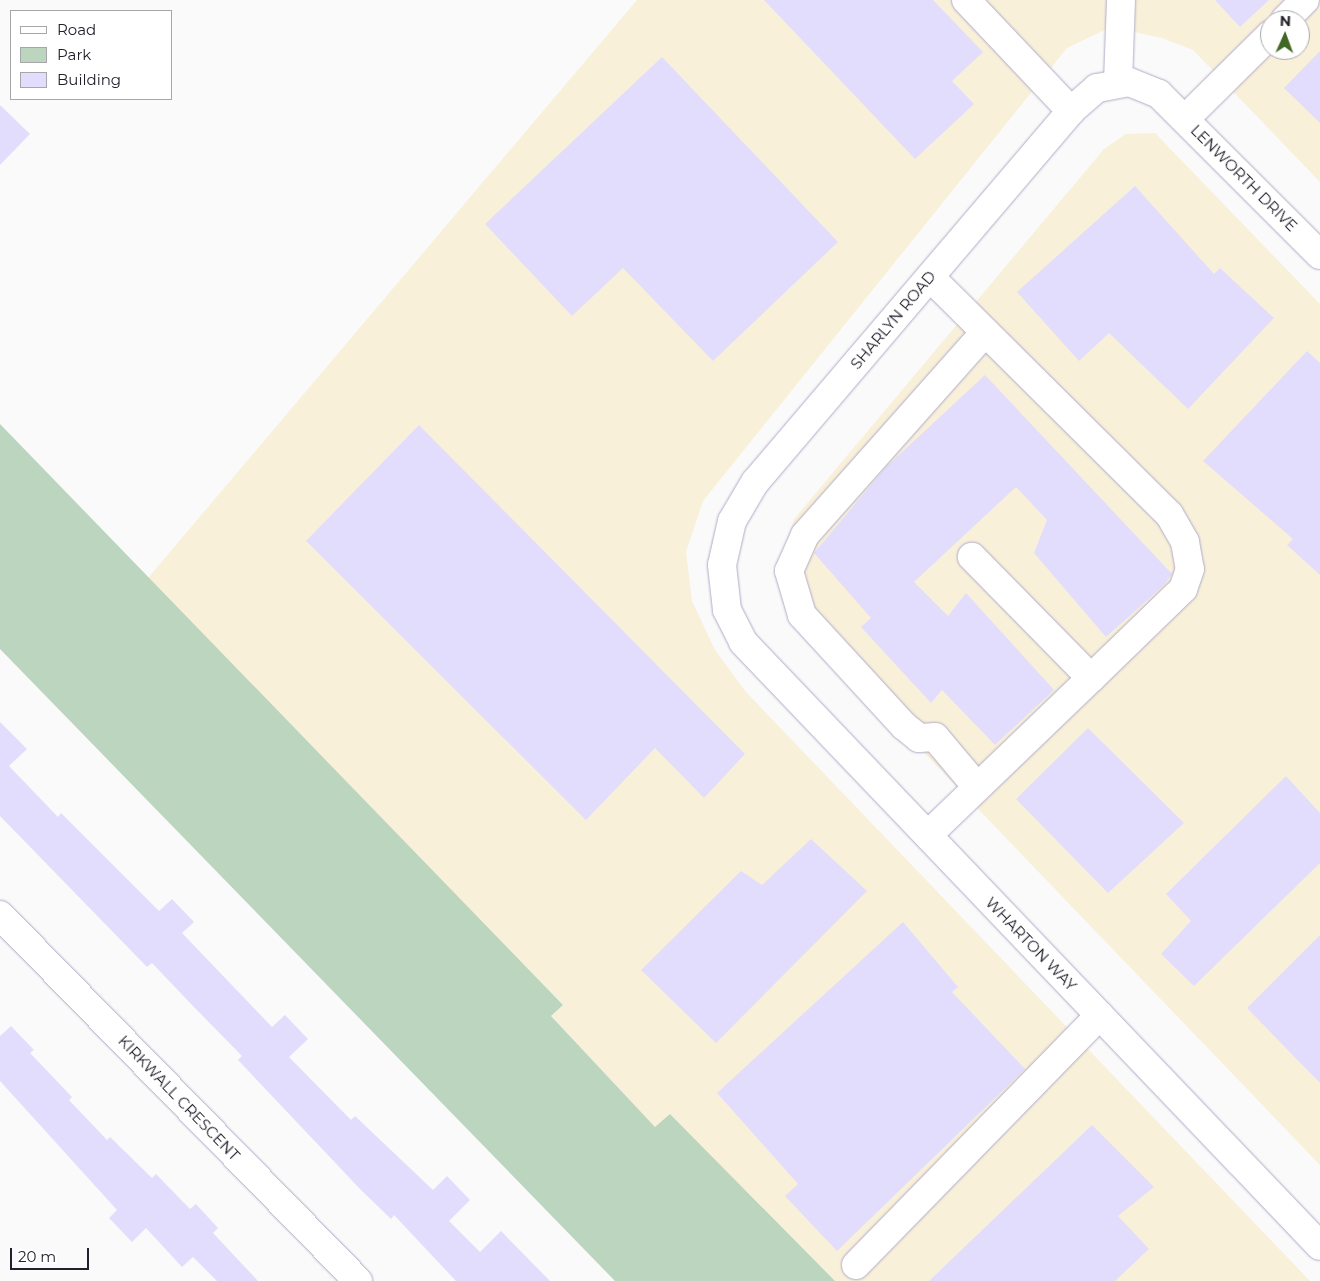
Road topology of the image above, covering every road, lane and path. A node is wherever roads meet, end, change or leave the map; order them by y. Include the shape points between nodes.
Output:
1 (966, 0) edge
2 (1121, 0) edge
3 (1305, 0) edge
4 (1295, 10) edge
5 (1260, 43) edge
6 (1118, 82) junction
7 (1176, 110) junction
8 (1071, 111) junction
9 (1320, 255) edge
10 (930, 277) junction
11 (984, 332) junction
12 (972, 557) dead end
13 (743, 642) joint
14 (1091, 678) junction
15 (977, 787) junction
16 (928, 835) junction
17 (0, 915) edge
18 (1100, 1016) junction
19 (1320, 1246) edge
20 (856, 1264) dead end
21 (358, 1281) edge

1 - 8 street
2 - 6 street
3 - 4 street
5 - 7 street
6 - 7 street, SHARLYN ROAD via 1145,86
6 - 8 street, SHARLYN ROAD via 1088,93
7 - 9 street, LENWORTH DRIVE
8 - 10 street, SHARLYN ROAD
10 - 11 street
10 - 13 street, SHARLYN ROAD via 755,482 738,507 727,535 722,580 730,618
11 - 14 street via 1169,514 1185,542 1190,569 1183,589
11 - 15 street via 805,535 789,571 802,615 904,726 919,738 935,737
12 - 14 street
13 - 16 street, WHARTON WAY
14 - 15 street
15 - 16 street
16 - 18 street, WHARTON WAY
17 - 21 street, KIRKWALL CRESCENT
18 - 19 street, WHARTON WAY
18 - 20 street

